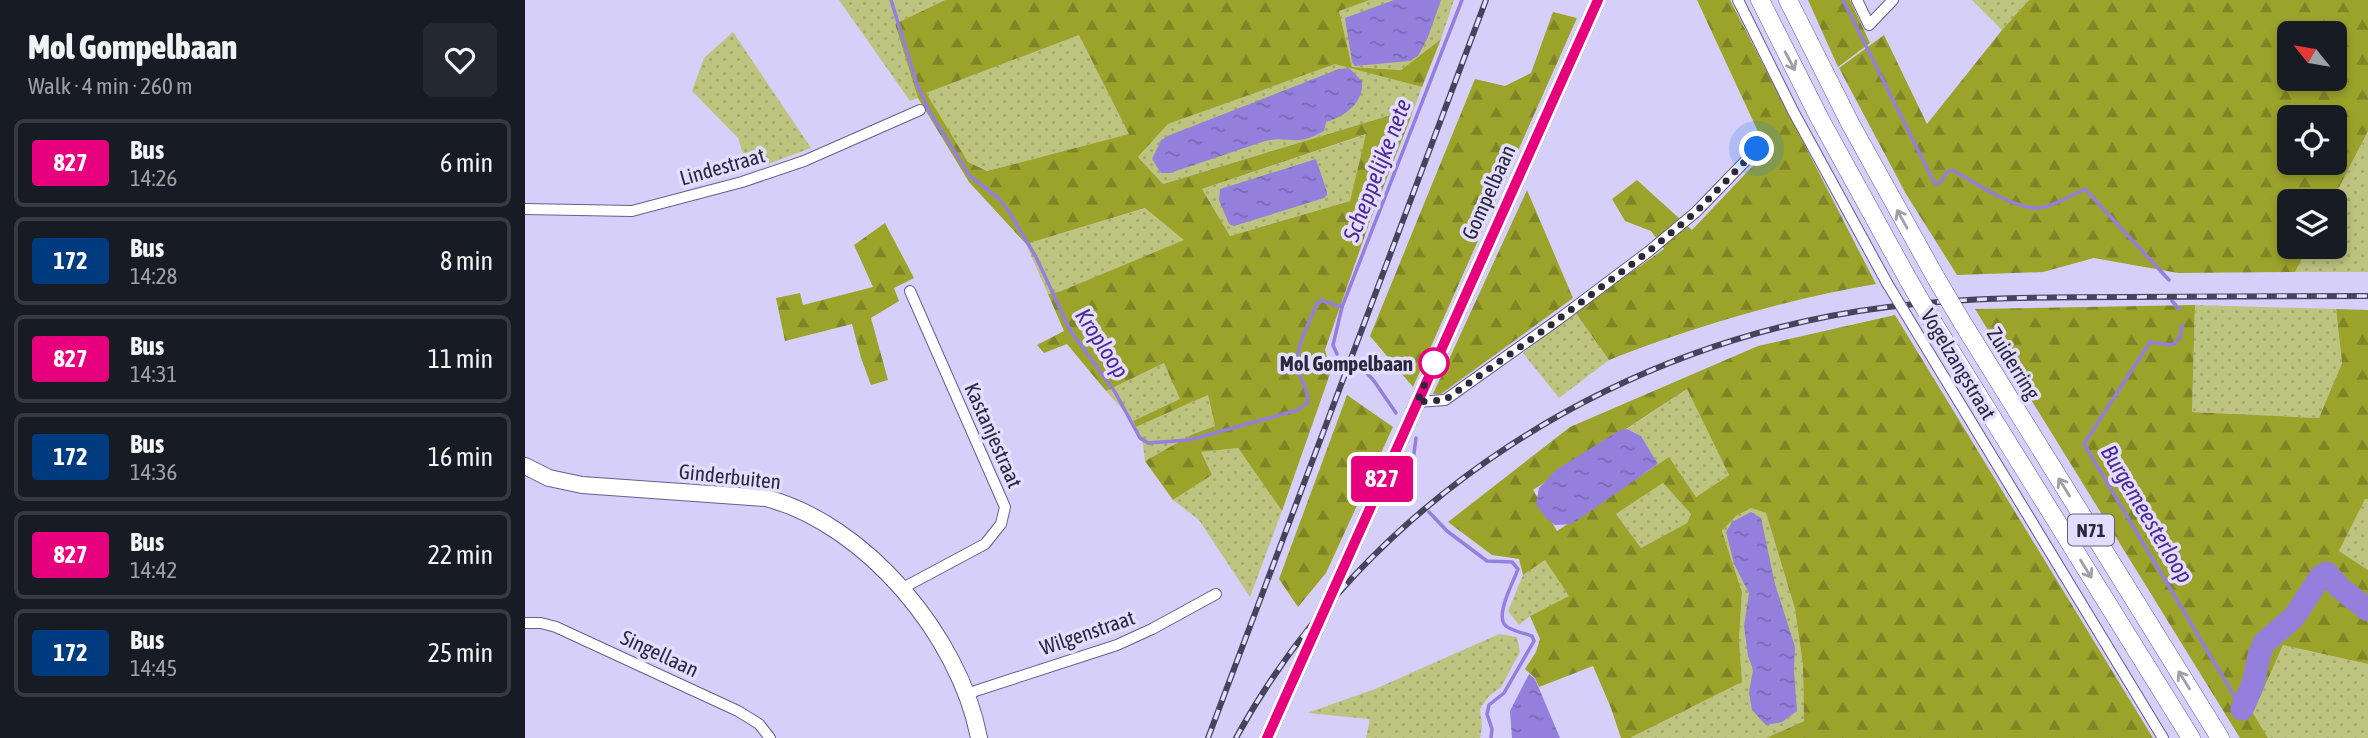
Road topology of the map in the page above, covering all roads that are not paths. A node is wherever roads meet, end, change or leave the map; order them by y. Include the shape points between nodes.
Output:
1 (1598, 0) edge
2 (1738, 0) edge
3 (1760, 0) edge
4 (1788, 0) edge
5 (1857, 0) edge
6 (1893, 0) edge
7 (920, 110) dead end
8 (1757, 149) dead end
9 (525, 209) edge
10 (910, 291) dead end
11 (1417, 402) junction
12 (525, 466) edge
13 (901, 589) junction
14 (1216, 594) dead end
15 (525, 623) edge
16 (966, 694) junction
17 (770, 738) edge
18 (979, 738) edge
19 (1267, 738) edge
20 (2163, 738) edge
21 (2191, 738) edge
22 (2220, 738) edge

1 - 11 street, Gompelbaan
2 - 20 street, Vogelzangstraat, bridge via 1887,283
3 -> 21 highway, N71, bridge via 1821,121 1934,324
22 -> 4 highway, Zuiderring / N71, bridge via 1936,278
5 - 6 street via 1869,25
7 - 9 street, Lindestraat via 804,162 632,211
8 - 11 street via 1696,212 1544,330 1445,400
10 - 13 street, Kastanjestraat via 1005,507 1001,524 985,544
11 - 19 street, Gompelbaan
12 - 13 main road, Ginderbuiten via 573,483 745,494 792,504 865,552
13 - 16 main road, Ginderbuiten via 931,628
14 - 16 street, Wilgenstraat via 1117,645
15 - 17 street, Singellaan via 556,627 726,705 759,724
16 - 18 main road, Ginderbuiten

